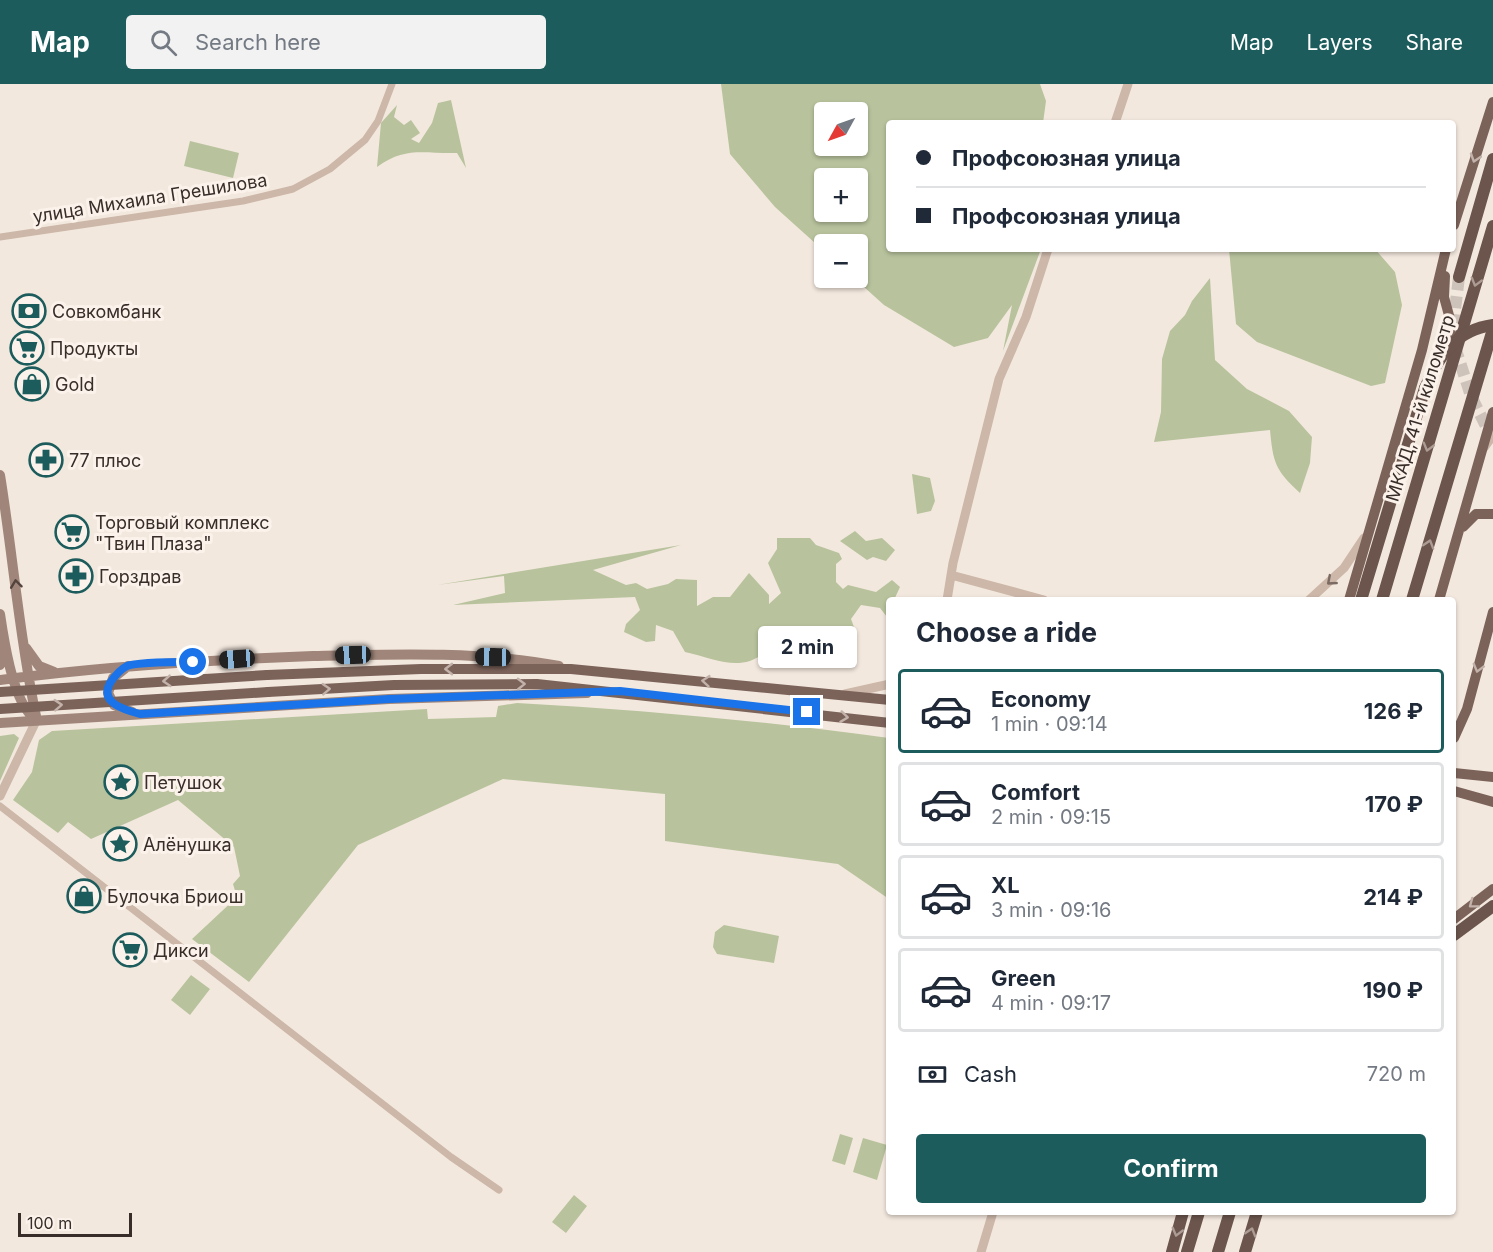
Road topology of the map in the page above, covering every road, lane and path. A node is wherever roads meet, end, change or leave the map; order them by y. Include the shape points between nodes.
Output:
1 (392, 84) edge
2 (1128, 84) edge
3 (1493, 102) edge
4 (1116, 120) edge
5 (1493, 159) edge
6 (1456, 219) edge
7 (1493, 226) edge
8 (2, 238) edge
9 (1047, 252) edge
10 (1446, 252) edge
11 (1447, 252) edge
12 (1459, 277) tunnel mouth
13 (1493, 327) edge
14 (1444, 391) junction
15 (1493, 412) edge
16 (1493, 437) edge
17 (1479, 461) junction
18 (0, 475) edge
19 (1493, 514) edge
20 (1372, 523) junction
21 (1456, 540) junction
22 (951, 576) junction
23 (948, 597) edge
24 (1032, 597) edge
25 (1312, 597) edge
26 (1349, 597) edge
27 (1362, 597) edge
28 (1383, 597) edge
29 (1413, 597) edge
30 (1440, 597) edge
31 (1493, 612) edge
32 (0, 614) edge
33 (3, 634) junction
34 (23, 642) junction
35 (0, 665) edge
36 (128, 666) junction
37 (571, 669) junction
38 (57, 672) junction
39 (28, 676) junction
40 (14, 678) junction
41 (0, 680) edge
42 (886, 685) edge
43 (620, 691) junction
44 (0, 692) edge
45 (843, 695) junction
46 (886, 700) edge
47 (0, 709) edge
48 (140, 714) junction
49 (37, 719) junction
50 (0, 723) edge
51 (886, 723) edge
52 (1456, 734) edge
53 (1456, 773) edge
54 (1493, 777) edge
55 (1456, 791) edge
56 (1456, 791) edge
57 (1493, 793) edge
58 (0, 796) edge
59 (1493, 802) edge
60 (0, 806) edge
61 (1493, 889) edge
62 (1493, 906) edge
63 (1456, 917) edge
64 (1456, 934) edge
65 (499, 1190) dead end
66 (992, 1215) edge
67 (1182, 1215) edge
68 (1198, 1215) edge
69 (1229, 1215) edge
70 (1256, 1215) edge
71 (981, 1252) edge
72 (1172, 1252) edge
73 (1187, 1252) edge
74 (1218, 1252) edge
75 (1245, 1252) edge

1 - 8 street, улица Михаила Грешилова via 378,121 364,140 330,169 293,189 243,201
2 - 4 street
3 -> 6 main road
5 - 12 highway
7 -> 14 highway, МКАД, 41-й километр
9 - 22 street via 1026,317 999,379
10 - 20 main road
11 - 14 main road via 1444,297 1450,319 1451,350
13 - 27 highway, bridge via 1460,336 1442,354 1425,388
29 -> 13 highway
14 -> 28 highway, МКАД, 41-й километр
15 - 17 main road
16 - 17 street
17 - 21 main road
34 -> 18 main road
19 - 21 main road via 1471,517
20 -> 25 street via 1344,568
20 - 26 main road
21 - 30 main road
22 - 23 street
22 - 24 street
31 -> 52 main road via 1467,709
32 - 33 main road
33 - 35 main road
33 - 40 main road
34 - 38 main road via 39,666
34 - 39 main road
36 - 37 main road via 371,654 513,658
36 - 38 main road
36 - 48 main road via 113,678 108,687 109,697 114,705
37 -> 44 main road, bridge via 267,675
45 -> 37 main road
38 - 39 main road
39 - 40 main road
39 - 49 main road
40 - 41 main road
40 - 49 main road via 27,712
42 - 45 street
47 -> 43 main road, bridge via 394,685 537,684
43 - 48 main road via 389,699
43 -> 51 main road
45 - 46 main road
48 - 49 main road
49 - 50 main road
49 - 58 street
53 - 54 main road
55 - 57 main road
56 - 59 main road
60 - 65 street via 451,1157
61 -> 63 main road
62 - 64 highway
66 - 71 street
67 -> 72 highway
68 - 73 highway
69 - 74 highway
75 -> 70 highway

